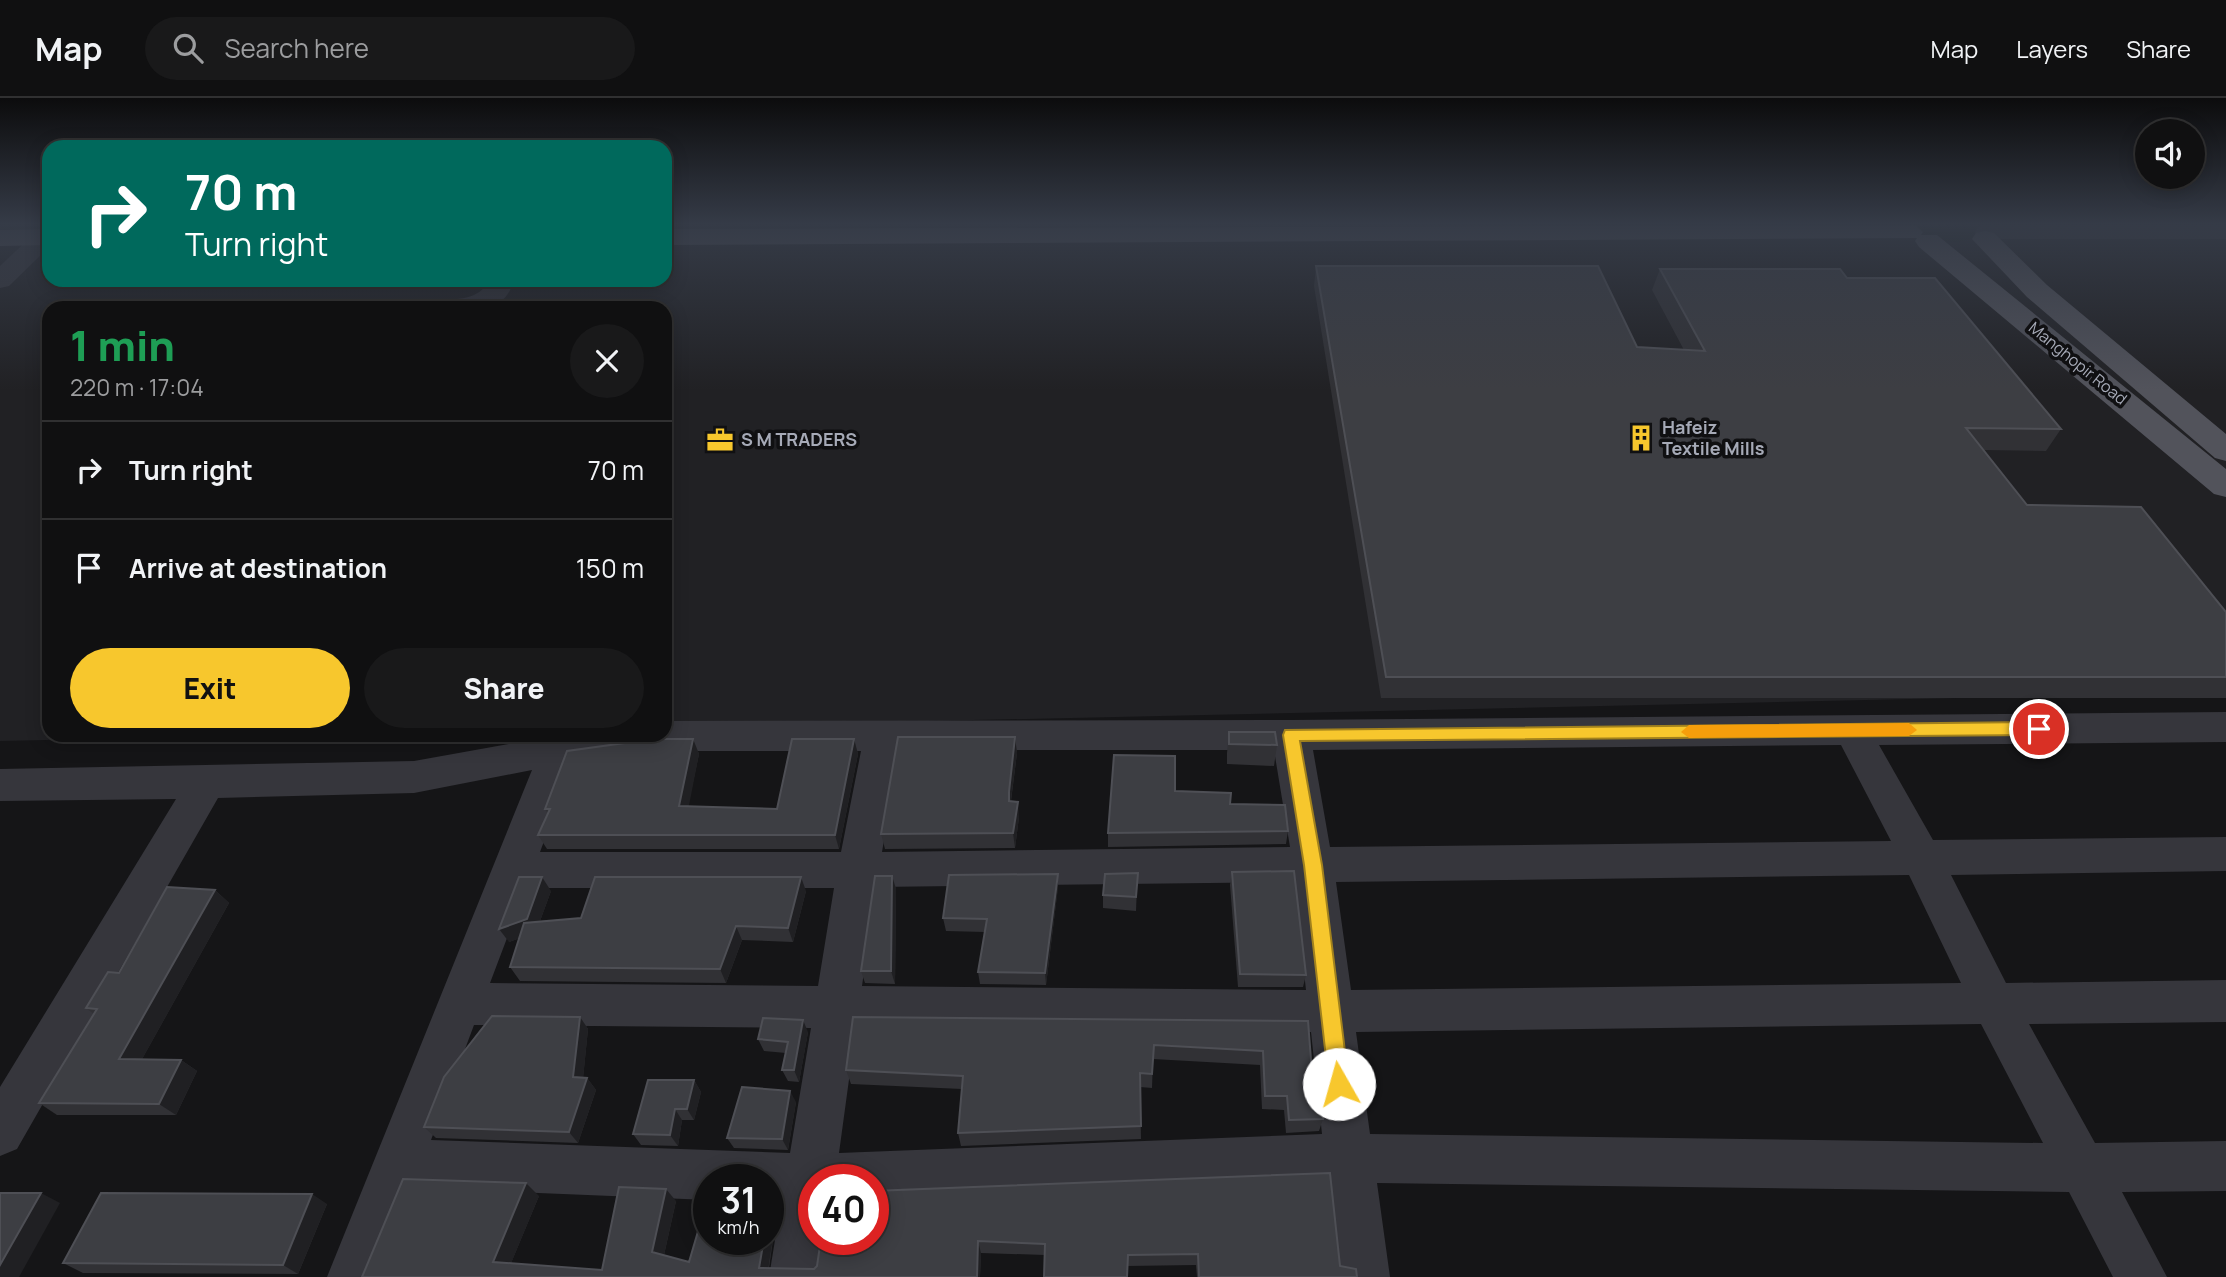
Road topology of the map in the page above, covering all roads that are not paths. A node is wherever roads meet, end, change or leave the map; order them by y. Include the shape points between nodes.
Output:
1 (1976, 280) edge
2 (1982, 280) edge
3 (2022, 280) edge
4 (2027, 282) joint
5 (1981, 284) junction
6 (499, 287) edge
7 (484, 301) edge
8 (2226, 451) edge
9 (2226, 486) edge
10 (2226, 727) edge
11 (1852, 730) junction
12 (883, 735) junction
13 (1291, 735) junction
14 (672, 736) edge
15 (617, 742) edge
16 (559, 750) junction
17 (207, 783) junction
18 (0, 785) edge
19 (2226, 854) edge
20 (1921, 858) junction
21 (1313, 865) junction
22 (513, 870) junction
23 (858, 870) junction
24 (2226, 1001) edge
25 (460, 1004) junction
26 (1994, 1004) junction
27 (837, 1009) junction
28 (1331, 1011) junction
29 (0, 1132) edge
30 (1347, 1158) junction
31 (398, 1163) junction
32 (812, 1164) edge
33 (2226, 1166) edge
34 (2084, 1168) junction
35 (889, 1176) edge
36 (798, 1179) edge
37 (798, 1255) edge
38 (353, 1277) edge
39 (795, 1277) edge
40 (1364, 1277) edge
41 (2141, 1277) edge

1 - 5 main road, Manghopir Road
2 - 5 main road
3 - 4 main road
4 - 8 main road, Manghopir Road
5 - 9 main road, Manghopir Road
6 - 7 street
10 - 11 street
11 - 13 street
11 - 20 street
12 - 13 street
12 - 14 street
12 - 23 street
13 - 21 street
15 - 16 street
16 - 17 street via 414,776
16 - 22 street
17 - 18 street
17 - 29 street
19 - 20 street
20 - 21 street
20 - 26 street
21 - 23 street
21 - 28 street
22 - 23 street
22 - 25 street
23 - 27 street
24 - 26 street
25 - 27 street
25 - 31 street
26 - 28 street
26 - 34 street
27 - 28 street
27 - 32 street
28 - 30 street
30 - 34 street
30 - 35 street
30 - 40 street
31 - 36 street
31 - 38 street
33 - 34 street
34 - 41 street
37 - 39 street

